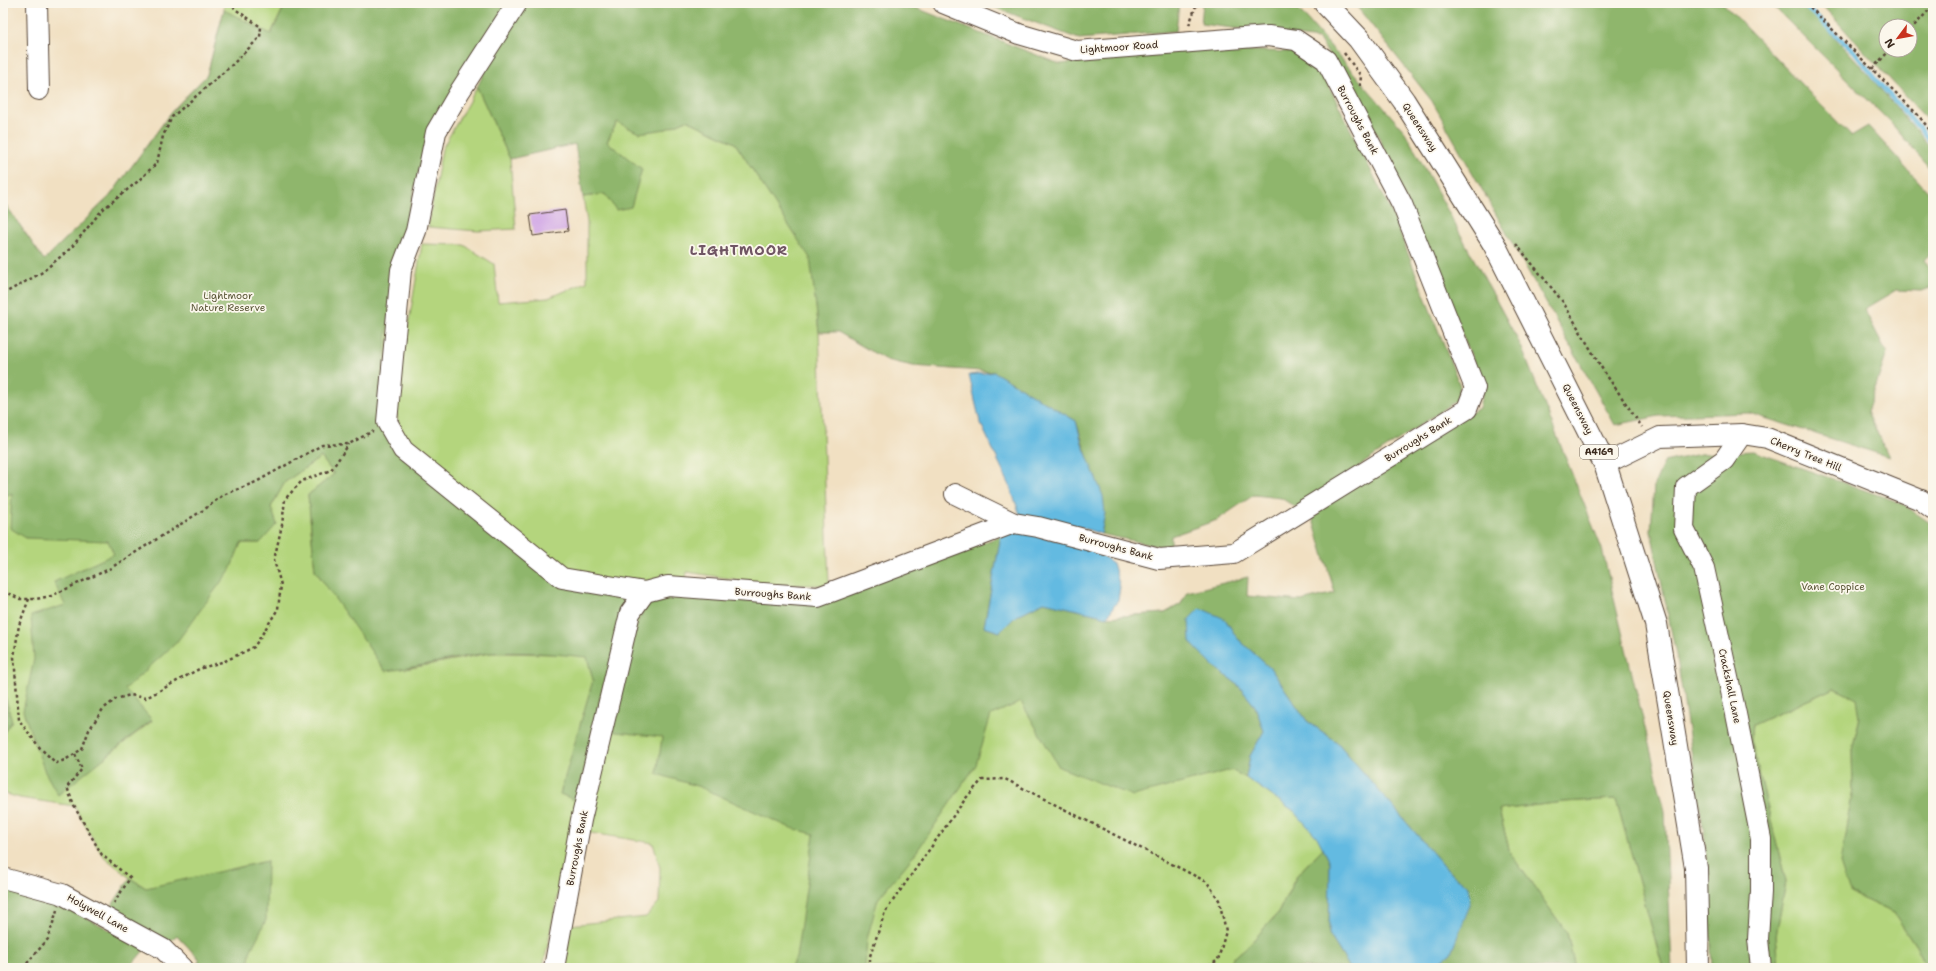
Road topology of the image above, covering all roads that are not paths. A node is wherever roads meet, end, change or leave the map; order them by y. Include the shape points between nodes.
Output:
1 (37, 3) edge
2 (517, 3) edge
3 (943, 3) edge
4 (1325, 3) edge
5 (1183, 43) joint
6 (38, 90) dead end
7 (1742, 434) junction
8 (1605, 464) junction
9 (955, 494) dead end
10 (1933, 509) edge
11 (1014, 523) junction
12 (645, 592) junction
13 (3, 878) edge
14 (182, 968) edge
15 (554, 968) edge
16 (1698, 968) edge
17 (1761, 968) edge

1 - 6 street
2 - 12 street via 436,132 416,231 401,270 387,422 403,450 562,578
3 - 5 street, Lightmoor Road via 1019,34 1077,51
4 - 8 main road, Queensway / A4169 via 1359,39 1404,101 1494,244
5 - 11 street, Burroughs Bank via 1268,36 1296,40 1326,60 1402,204 1475,388 1467,409 1234,553 1159,559
7 - 8 street, Cherry Tree Hill via 1660,437
7 - 10 street, Cherry Tree Hill via 1767,438 1921,500
7 - 17 street, Crackshall Lane via 1724,460 1686,487 1684,529 1704,568 1761,839 1758,939
8 - 16 main road, Queensway / A4169 via 1656,624 1696,868
9 - 11 street
11 - 12 street, Burroughs Bank via 818,597 668,586
12 - 15 street, Burroughs Bank via 630,613 582,820
13 - 14 street, Holywell Lane via 62,894 163,949

